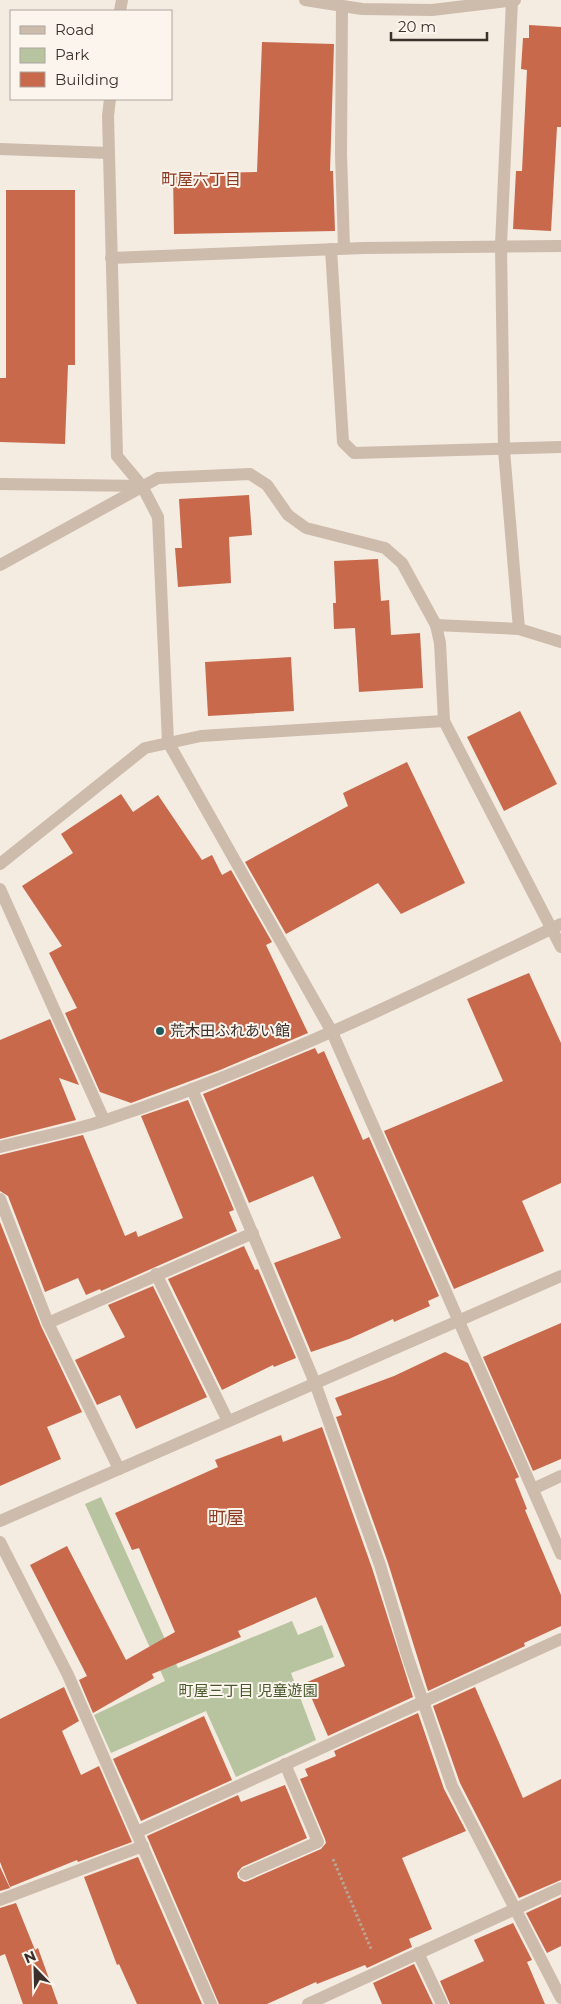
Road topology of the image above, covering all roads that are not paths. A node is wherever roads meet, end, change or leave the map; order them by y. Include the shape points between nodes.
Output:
1 (305, 0) edge
2 (514, 0) edge
3 (342, 6) junction
4 (110, 100) edge
5 (0, 149) edge
6 (109, 153) junction
7 (501, 245) junction
8 (561, 246) edge
9 (337, 249) junction
10 (111, 258) junction
11 (561, 446) edge
12 (504, 450) junction
13 (0, 484) edge
14 (142, 486) junction
15 (0, 566) edge
16 (436, 625) junction
17 (519, 629) junction
18 (561, 642) edge
19 (444, 721) junction
20 (168, 742) junction
21 (0, 864) edge
22 (0, 889) edge
23 (556, 926) edge
24 (561, 946) edge
25 (332, 1032) junction
26 (192, 1089) junction
27 (104, 1120) junction
28 (0, 1147) edge
29 (0, 1199) edge
30 (253, 1233) junction
31 (156, 1274) junction
32 (561, 1276) edge
33 (459, 1322) junction
34 (48, 1323) junction
35 (315, 1383) junction
36 (228, 1421) junction
37 (119, 1469) junction
38 (561, 1476) edge
39 (533, 1489) junction
40 (0, 1521) edge
41 (0, 1542) edge
42 (561, 1554) edge
43 (561, 1639) edge
44 (422, 1701) junction
45 (285, 1764) junction
46 (137, 1832) junction
47 (143, 1846) junction
48 (245, 1874) dead end
49 (561, 1888) edge
50 (0, 1900) edge
51 (515, 1910) junction
52 (418, 1953) junction
53 (561, 1998) edge
54 (211, 2004) edge
55 (308, 2004) edge
56 (442, 2004) edge

1 - 3 street
2 - 3 street via 432,10
2 - 7 street
3 - 9 street
4 - 6 street
5 - 6 street
6 - 10 street
7 - 8 street
7 - 9 street
7 - 12 street
9 - 10 street
9 - 12 street via 344,442 354,454
10 - 14 street via 117,456
11 - 12 street
12 - 17 street
13 - 14 street
14 - 15 street
14 - 16 street via 158,478 250,474 267,486 288,515 306,528 385,548 402,563
14 - 20 street via 158,518
16 - 17 street
16 - 19 street
17 - 18 street
19 - 20 street via 201,736
19 - 23 street
20 - 21 street via 145,748
20 - 25 street
22 - 27 street
23 - 24 street
23 - 25 street
25 - 26 street
25 - 33 street
26 - 27 street
26 - 30 street
27 - 28 street
29 - 34 street
30 - 31 street
30 - 35 street
31 - 34 street
31 - 36 street
32 - 33 street
33 - 35 street
33 - 39 street
34 - 37 street
35 - 36 street
35 - 44 street via 380,1565
36 - 37 street
37 - 40 street
38 - 39 street
39 - 42 street
41 - 46 street via 68,1676
43 - 44 street
44 - 45 street
44 - 51 street via 452,1786
45 - 46 street
45 - 48 street via 318,1842
46 - 47 street
47 - 50 street
47 - 54 street
49 - 51 street
51 - 52 street
51 - 53 street
52 - 55 street
52 - 56 street

